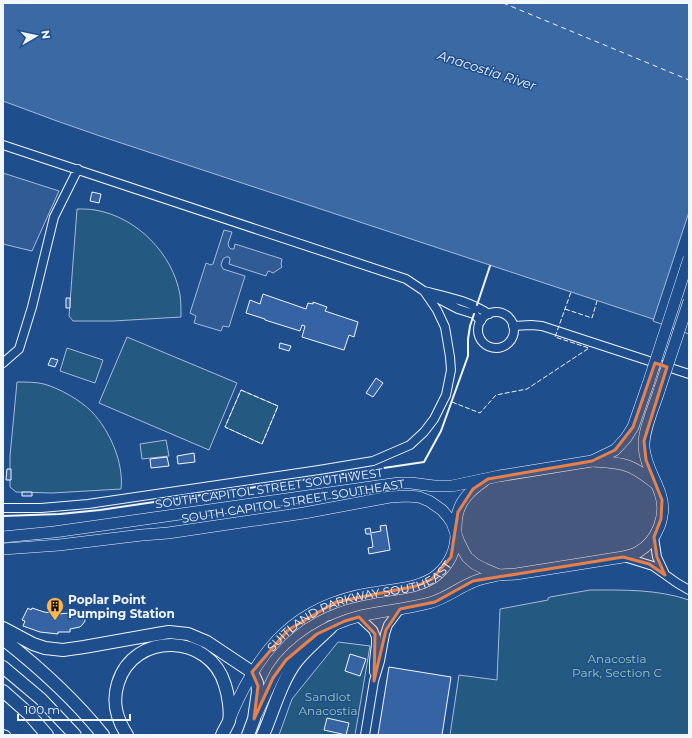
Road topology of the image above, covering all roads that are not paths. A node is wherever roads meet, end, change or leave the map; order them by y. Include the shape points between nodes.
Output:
1 (3, 145) edge
2 (78, 169) junction
3 (689, 258) edge
4 (424, 291) junction
5 (689, 301) edge
6 (488, 314) junction
7 (481, 320) junction
8 (513, 326) junction
9 (3, 363) edge
10 (689, 374) edge
11 (592, 461) junction
12 (488, 479) junction
13 (656, 484) junction
14 (3, 508) edge
15 (456, 535) junction
16 (3, 537) edge
17 (654, 537) junction
18 (3, 549) edge
19 (623, 557) junction
20 (665, 574) junction
21 (499, 575) junction
22 (689, 590) edge
23 (400, 609) junction
24 (359, 616) junction
25 (331, 626) junction
26 (3, 628) edge
27 (3, 639) edge
28 (3, 667) edge
29 (252, 672) junction
30 (374, 681) junction
31 (3, 691) edge
32 (229, 720) junction
33 (254, 720) junction
34 (3, 734) edge
35 (6, 735) edge
36 (47, 735) edge
37 (75, 735) edge
38 (103, 735) edge
39 (127, 735) edge
40 (222, 735) edge
41 (248, 735) edge
42 (263, 735) edge
43 (365, 735) edge

1 - 2 street
2 - 4 street via 406,279
2 - 9 street via 54,218 19,348
3 - 11 main road, SOUTH CAPITOL STREET SOUTHWEST, bridge via 633,427 615,450
4 - 6 street via 461,300 477,306
4 - 7 street via 458,309 474,314
4 - 14 street via 445,327 451,370 446,395 438,413 410,445 373,461 319,470 76,505
5 - 13 main road, SOUTH CAPITOL STREET SOUTHEAST, bridge via 644,441 646,460
6 - 7 street
6 - 8 street via 501,313 511,320
7 - 8 street via 479,336 485,344 495,348 510,341 514,332
8 - 10 street via 542,326
11 - 12 main road, SOUTH CAPITOL STREET SOUTHWEST
11 - 13 main road via 627,466
12 - 15 main road, SUITLAND PARKWAY SOUTHEAST via 473,489 462,502 457,517
12 - 16 main road, SOUTH CAPITOL STREET SOUTHWEST via 440,487 400,483
13 - 17 main road, SOUTH CAPITOL STREET SOUTHEAST via 663,507
15 - 18 main road, SOUTH CAPITOL STREET SOUTHEAST via 448,517 439,507 419,497 402,496 168,533
15 - 21 main road, SOUTH CAPITOL STREET SOUTHEAST via 467,557
15 - 29 main road, SUITLAND PARKWAY SOUTHEAST via 451,557 432,579 416,586 354,596 319,609 302,618 288,630
17 - 19 main road, SOUTH CAPITOL STREET SOUTHEAST via 638,552
17 - 20 street via 657,557
19 - 20 street via 649,564
19 - 21 main road, SOUTH CAPITOL STREET SOUTHEAST
20 - 22 street
21 - 23 main road, SUITLAND PARKWAY SOUTHEAST via 473,581 435,602
23 - 24 main road, SUITLAND PARKWAY SOUTHEAST
23 - 30 street via 386,630
24 - 25 main road, SUITLAND PARKWAY SOUTHEAST
24 - 30 street via 373,630 376,637
25 - 33 main road, SUITLAND PARKWAY SOUTHEAST via 306,641 282,665 273,678
25 - 42 highway via 294,664
26 - 29 highway via 33,644 62,650 169,632 182,633 207,642
27 - 38 highway via 60,687
28 - 37 highway via 41,700
29 - 32 main road, SUITLAND PARKWAY SOUTHEAST
29 - 33 highway via 258,686
30 - 43 street
31 - 36 highway via 29,714
32 - 39 highway via 224,682 212,662 202,653 190,648 165,645 136,656 126,666 119,679 115,692 115,708
32 - 40 highway, SUITLAND PARKWAY SOUTHEAST
33 - 41 highway, SUITLAND PARKWAY SOUTHEAST
34 - 35 street

